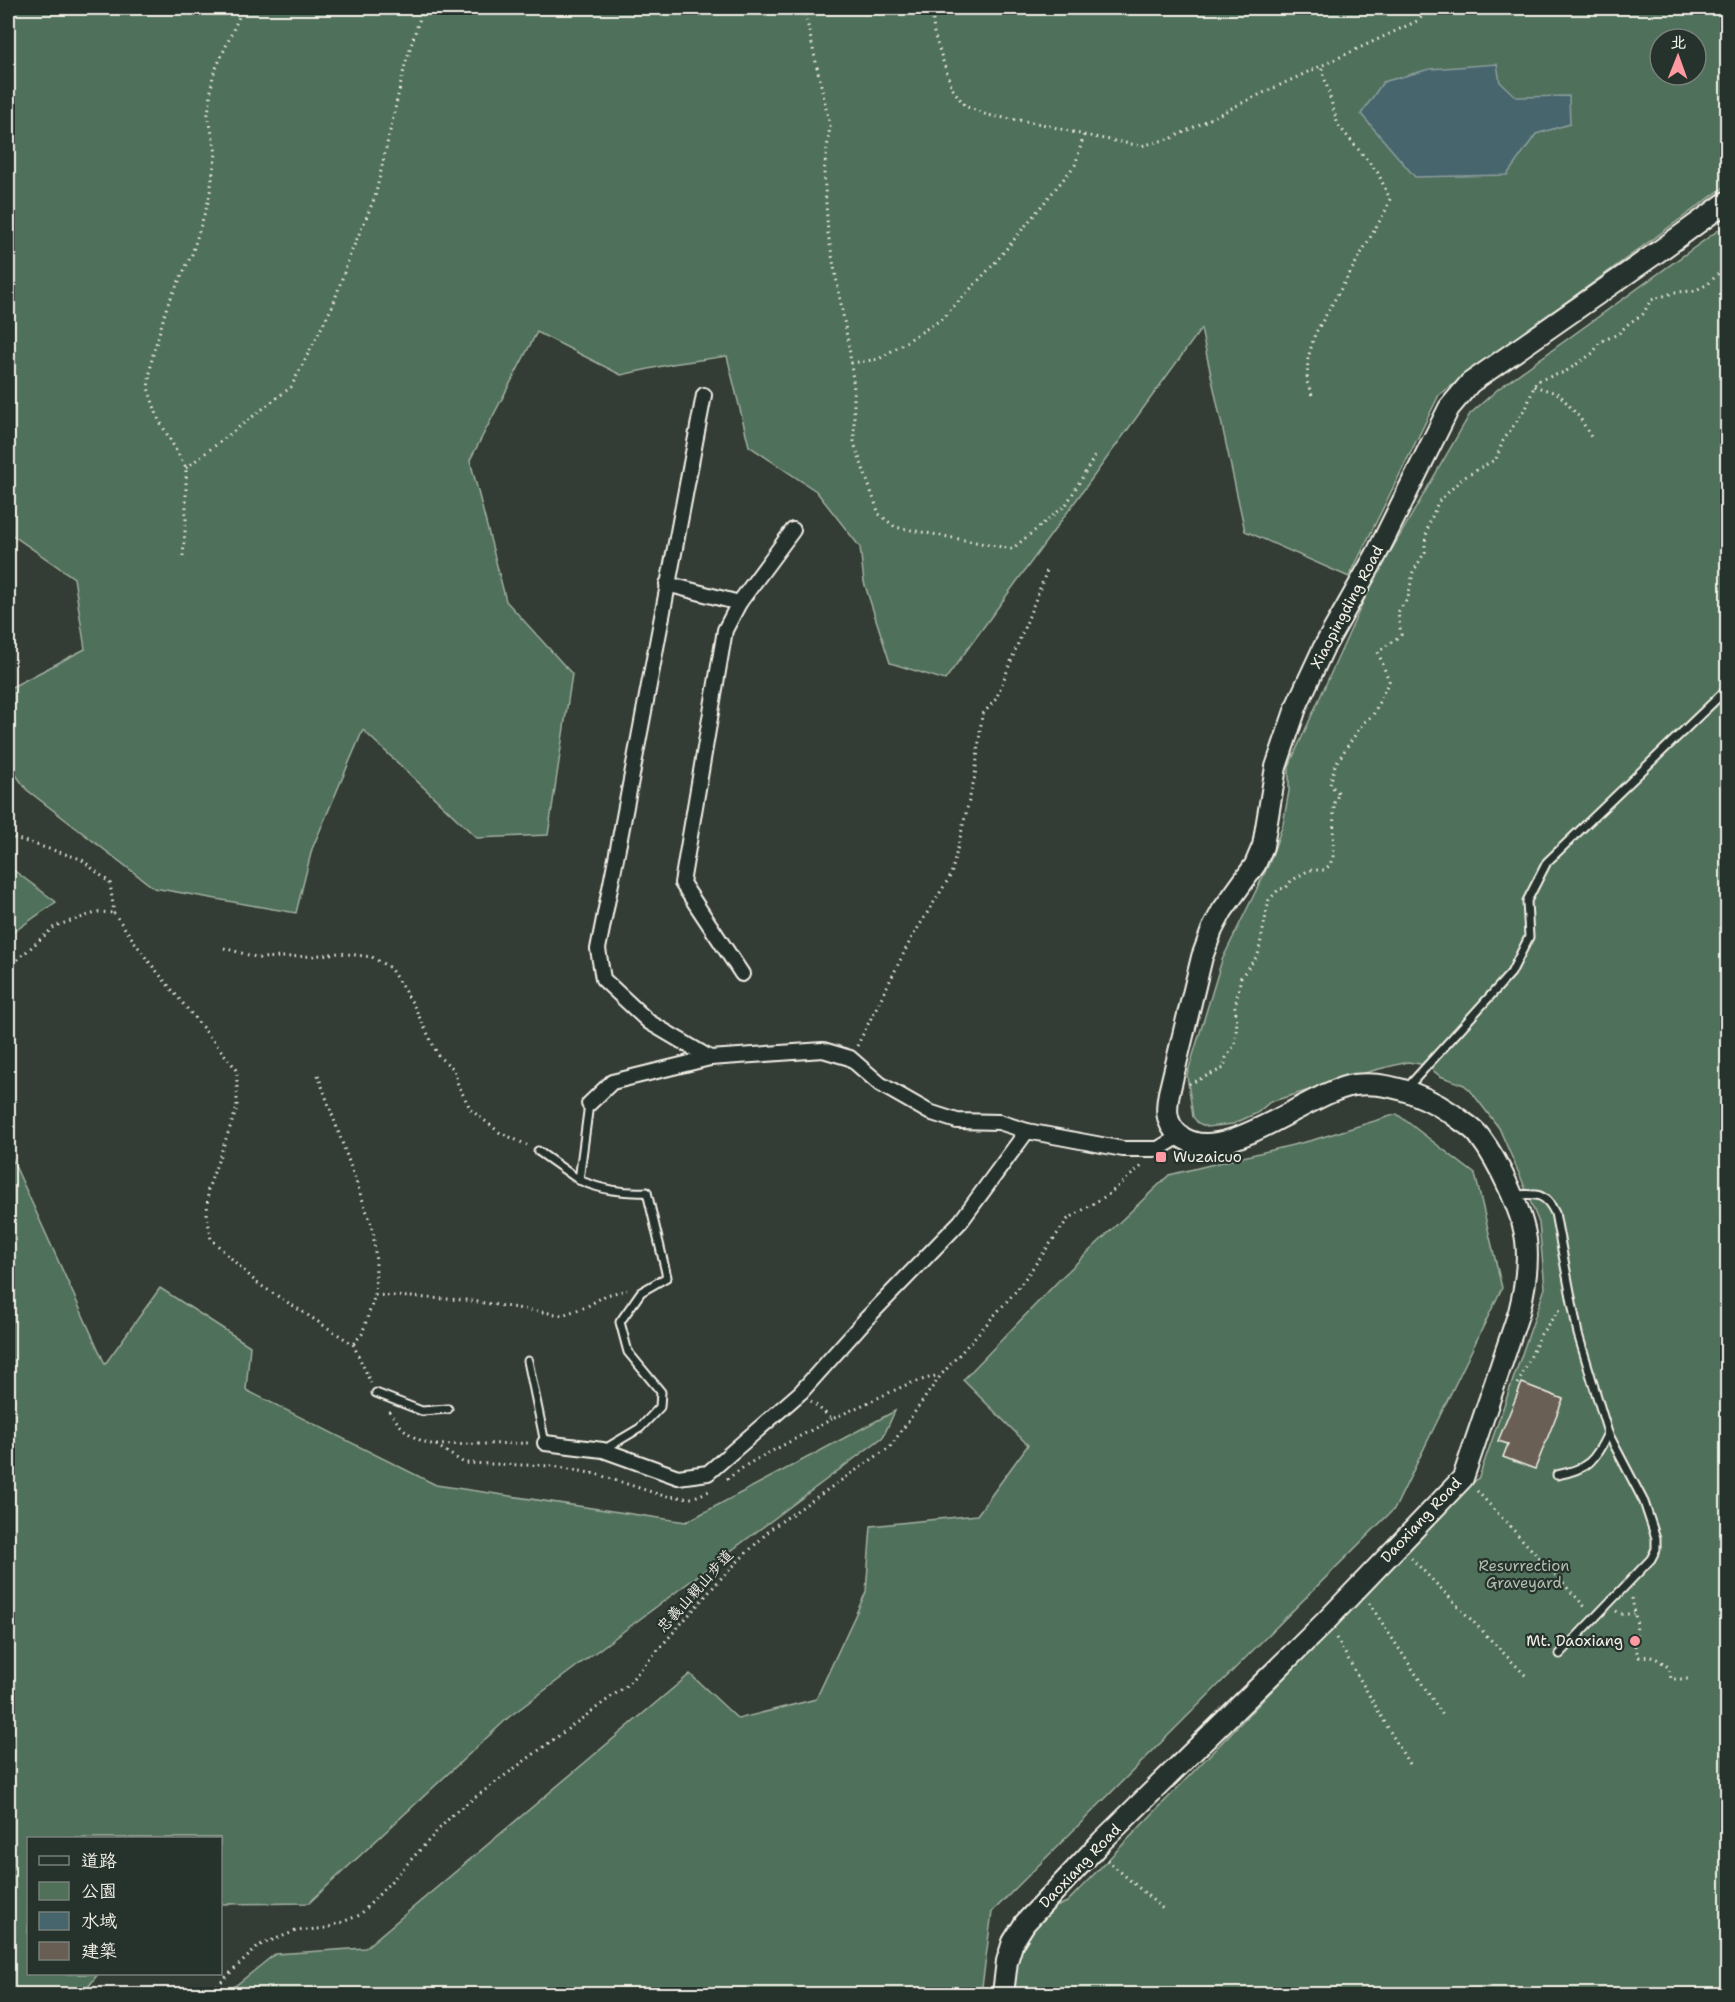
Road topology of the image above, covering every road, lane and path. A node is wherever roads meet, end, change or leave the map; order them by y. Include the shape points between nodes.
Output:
1 (243, 8) edge
2 (425, 8) edge
3 (804, 8) edge
4 (932, 8) edge
5 (1432, 8) edge
6 (1321, 66) junction
7 (1084, 135) junction
8 (1728, 201) edge
9 (1728, 264) edge
10 (851, 363) junction
11 (1534, 387) junction
12 (704, 395) dead end
13 (1312, 395) dead end
14 (1591, 437) dead end
15 (1096, 454) dead end
16 (186, 468) junction
17 (793, 530) dead end
18 (183, 556) dead end
19 (1048, 568) dead end
20 (667, 584) junction
21 (739, 603) junction
22 (1728, 688) edge
23 (8, 836) edge
24 (114, 913) junction
25 (224, 948) dead end
26 (8, 968) edge
27 (742, 974) dead end
28 (710, 1058) junction
29 (850, 1058) junction
30 (318, 1075) dead end
31 (1405, 1091) junction
32 (1169, 1093) junction
33 (589, 1104) joint
34 (1027, 1131) junction
35 (1180, 1136) junction
36 (1158, 1149) junction
37 (538, 1151) joint
38 (579, 1180) junction
39 (1512, 1195) junction
40 (641, 1292) junction
41 (375, 1295) junction
42 (1572, 1309) junction
43 (353, 1344) junction
44 (528, 1361) dead end
45 (941, 1375) junction
46 (1518, 1384) dead end
47 (801, 1392) junction
48 (376, 1393) junction
49 (448, 1409) dead end
50 (1608, 1433) junction
51 (545, 1443) junction
52 (603, 1450) junction
53 (1557, 1475) dead end
54 (1462, 1478) junction
55 (1400, 1546) junction
56 (1358, 1587) junction
57 (1607, 1606) junction
58 (1596, 1618) junction
59 (1326, 1621) junction
60 (1560, 1654) dead end
61 (1527, 1677) dead end
62 (1692, 1679) dead end
63 (1444, 1717) dead end
64 (1409, 1764) dead end
65 (1095, 1849) junction
66 (1164, 1910) dead end
67 (208, 1995) edge
68 (1003, 1995) edge

1 - 16 path via 213,75 208,114 216,153 209,199 192,254 167,306 148,388 158,418
2 - 16 path via 405,65 375,197 333,305 291,387
3 - 10 path via 830,126 824,172 828,234
4 - 7 path via 934,34 952,88 965,106 987,116
5 - 6 path via 1417,21
6 - 7 path via 1172,138 1141,146
6 - 13 path via 1338,125 1378,173 1390,199 1315,334 1308,358 1307,382
7 - 10 path via 1075,165 994,264 942,319 879,359
8 - 32 street, Xiaopingding Road via 1470,383 1449,408 1376,555 1323,649 1298,705 1276,766 1263,846 1255,865 1222,911 1202,957
9 - 11 path via 1708,284 1694,291 1651,300 1643,314 1618,334 1600,342 1593,353 1565,372 1536,381
10 - 15 path via 854,444 879,514 895,527 1012,549 1066,505
11 - 14 path via 1559,394
11 - 32 path via 1496,459 1463,478 1438,502 1428,528 1425,552 1413,572 1408,598 1398,612 1401,635 1378,652 1389,681 1372,715 1335,765 1330,785 1339,793 1334,804 1330,865 1324,870 1309,870 1269,900 1258,955 1241,977 1235,1007 1235,1044 1224,1068
12 - 20 street
16 - 18 path
17 - 21 street
19 - 29 path via 996,699 982,715 975,776 951,875 911,939
20 - 21 street
20 - 28 street via 598,949 603,979 649,1022
21 - 27 street via 725,630 682,883
22 - 31 lane via 1547,862 1527,901 1529,937 1511,973
23 - 24 path via 81,860 110,883
24 - 26 path via 99,912 56,926
24 - 43 path via 237,1070 237,1108 208,1189 211,1239 257,1283
25 - 37 path via 259,958 339,953 372,957 390,968 439,1057 454,1069 471,1110 500,1132
28 - 29 street via 823,1050
28 - 33 street via 612,1082
29 - 34 street via 880,1084 929,1112 957,1121 999,1122
30 - 41 path via 373,1229
31 - 35 street, Daoxiang Road via 1377,1084 1353,1085 1329,1092 1237,1140 1202,1143
31 - 39 street, Daoxiang Road via 1454,1115 1479,1135
32 - 35 street, Xiaopingding Road via 1169,1124
33 - 38 lane
34 - 36 street via 1123,1149
34 - 47 street via 961,1221
35 - 36 street
36 - 45 path, 忠義山親山步道 via 1109,1194 1068,1219 1016,1291
37 - 38 lane
38 - 40 lane via 625,1193 647,1192 667,1277
39 - 42 lane via 1541,1196 1550,1202
39 - 54 street, Daoxiang Road via 1526,1238 1524,1288
40 - 41 path via 625,1289 562,1315 465,1300
40 - 52 lane via 620,1322 628,1352 661,1392 660,1407 640,1428
41 - 43 path via 362,1334
42 - 46 path via 1558,1311 1541,1334
42 - 50 lane
43 - 48 path
44 - 51 lane
45 - 47 path via 908,1384 832,1419
45 - 67 path, 忠義山親山步道 via 890,1447 773,1527 724,1575 626,1686 454,1813 360,1915 327,1928 296,1931 260,1945
47 - 52 street via 708,1473 678,1477
48 - 49 lane via 422,1411
48 - 51 path via 400,1427 422,1443
50 - 53 lane via 1598,1454 1577,1471
50 - 57 lane via 1644,1502 1656,1550
51 - 52 street
54 - 55 street, Daoxiang Road
54 - 58 path
55 - 56 street, Daoxiang Road
55 - 61 path
56 - 59 street, Daoxiang Road
56 - 63 path
57 - 58 lane
57 - 62 path via 1621,1614 1634,1614 1639,1657 1651,1655 1662,1662 1669,1668 1671,1679
58 - 60 lane
59 - 64 path
59 - 65 street, Daoxiang Road
65 - 66 path
65 - 68 street, Daoxiang Road via 1025,1923 1013,1942

